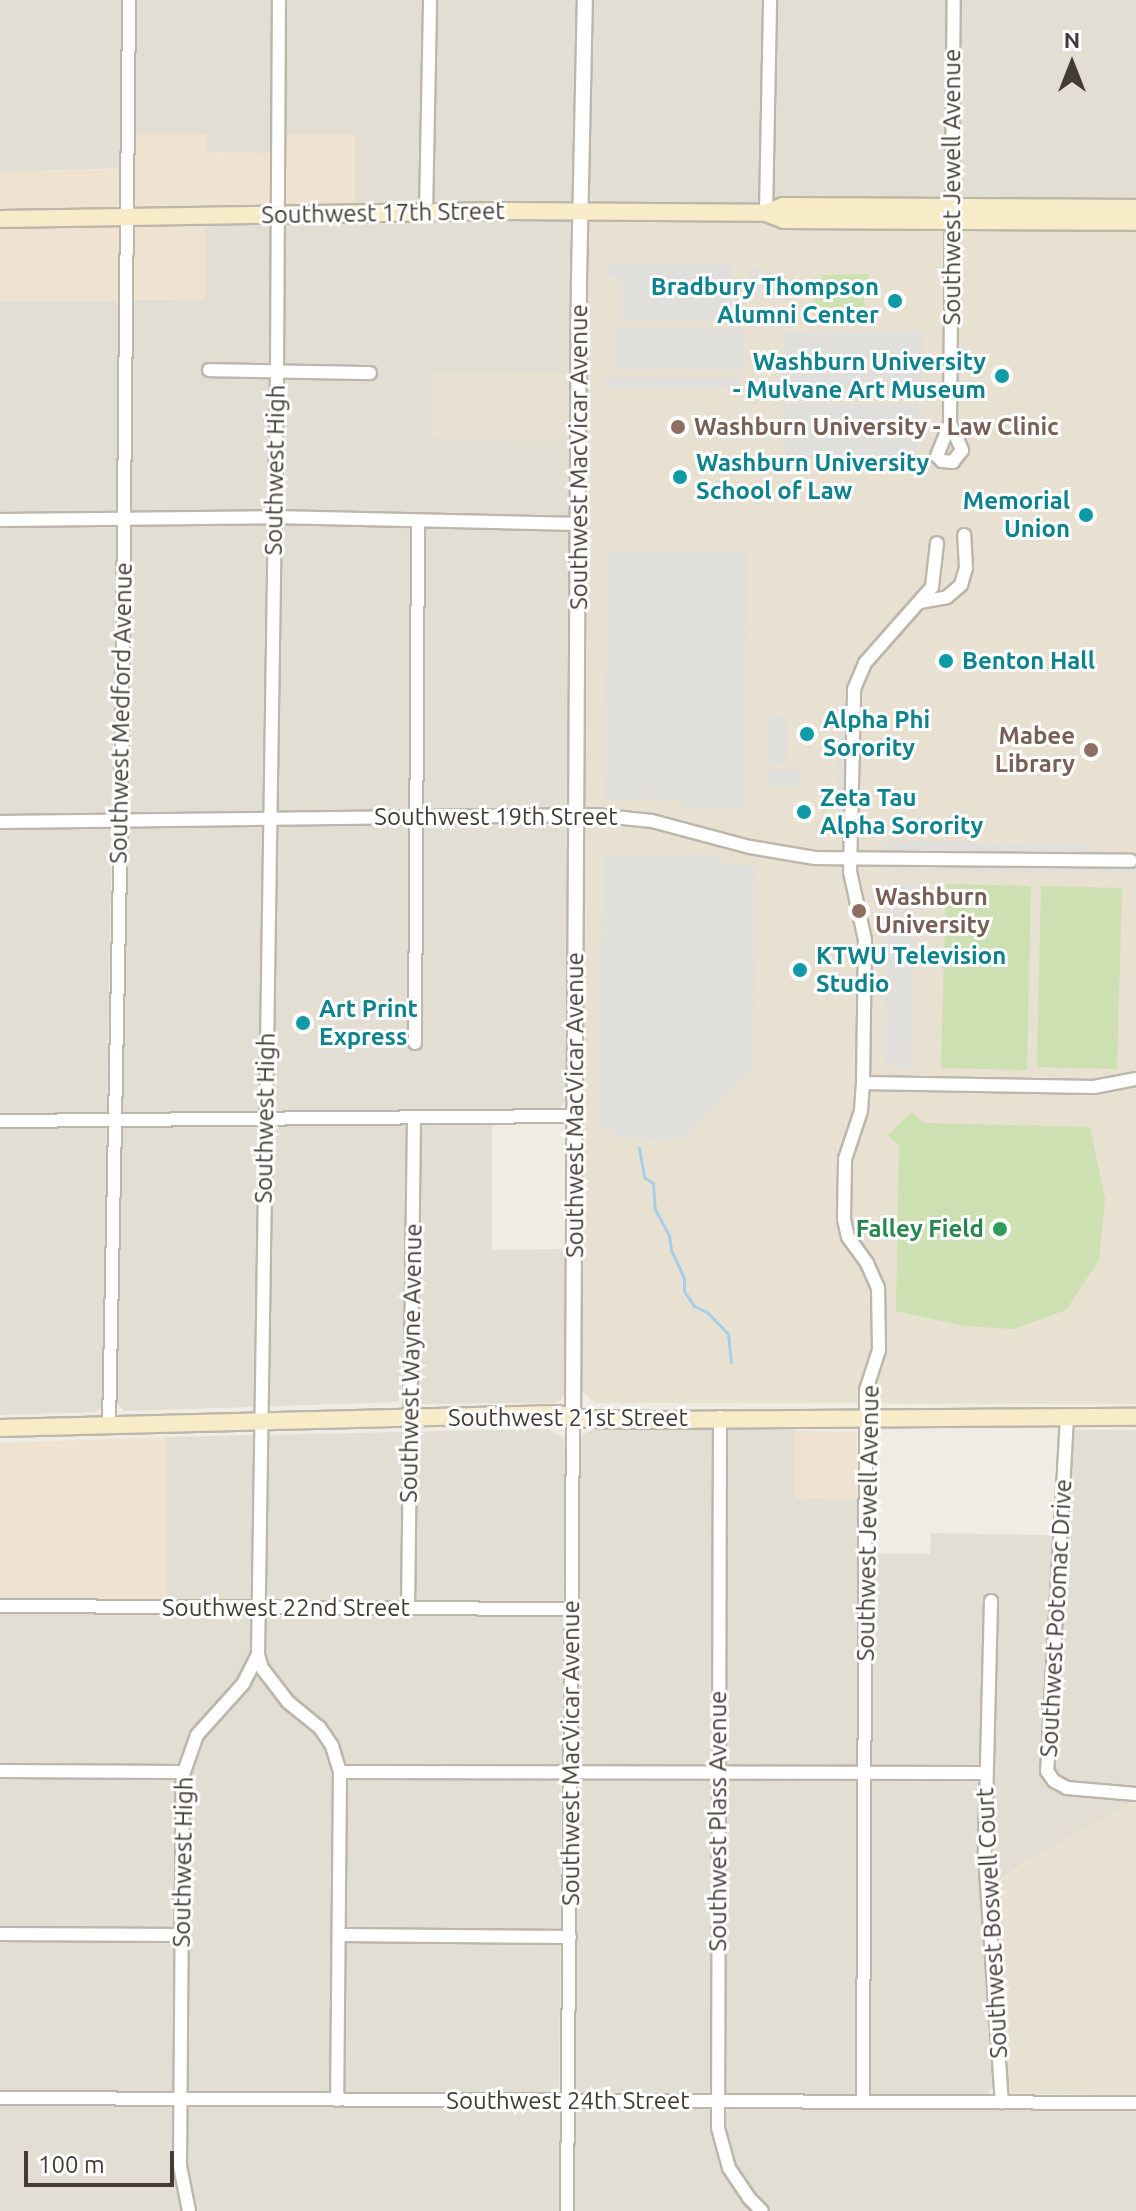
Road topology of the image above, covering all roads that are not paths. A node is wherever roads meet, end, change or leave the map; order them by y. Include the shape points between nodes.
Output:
1 (129, 0) edge
2 (279, 0) edge
3 (430, 0) edge
4 (585, 0) edge
5 (770, 0) edge
6 (954, 0) edge
7 (1136, 208) edge
8 (581, 212) junction
9 (426, 213) junction
10 (766, 213) junction
11 (952, 214) junction
12 (276, 215) junction
13 (127, 216) junction
14 (0, 219) edge
15 (1136, 222) edge
16 (209, 370) dead end
17 (277, 371) junction
18 (370, 373) dead end
19 (950, 423) dead end
20 (274, 517) junction
21 (123, 519) junction
22 (0, 520) edge
23 (418, 523) junction
24 (579, 524) junction
25 (964, 535) dead end
26 (937, 543) dead end
27 (920, 602) junction
28 (577, 814) junction
29 (417, 816) junction
30 (269, 818) junction
31 (121, 820) junction
32 (0, 822) edge
33 (850, 858) junction
34 (1131, 861) dead end
35 (415, 1043) dead end
36 (1136, 1079) edge
37 (863, 1083) junction
38 (574, 1116) junction
39 (265, 1117) junction
40 (414, 1117) junction
41 (116, 1120) junction
42 (0, 1121) edge
43 (573, 1417) junction
44 (720, 1417) junction
45 (867, 1417) junction
46 (1067, 1417) junction
47 (1136, 1417) edge
48 (410, 1419) junction
49 (260, 1421) junction
50 (109, 1426) junction
51 (0, 1428) edge
52 (991, 1601) dead end
53 (0, 1606) edge
54 (258, 1609) junction
55 (408, 1609) junction
56 (573, 1609) junction
57 (258, 1655) junction
58 (0, 1771) edge
59 (183, 1772) junction
60 (340, 1772) junction
61 (571, 1773) junction
62 (986, 1773) junction
63 (717, 1774) junction
64 (864, 1774) junction
65 (1136, 1794) edge
66 (0, 1934) edge
67 (182, 1935) junction
68 (340, 1935) junction
69 (570, 1937) junction
70 (0, 2098) edge
71 (180, 2099) junction
72 (568, 2099) junction
73 (337, 2100) junction
74 (719, 2102) junction
75 (863, 2102) junction
76 (1002, 2102) junction
77 (1136, 2103) edge
78 (189, 2211) edge
79 (567, 2211) edge
80 (762, 2211) edge

1 - 13 street, Southwest Medford Avenue
2 - 12 street, Southwest High
3 - 9 street
4 - 8 street, Southwest MacVicar Avenue
5 - 10 street
6 - 11 street, Southwest Jewell Avenue
7 - 11 main road, Southwest 17th Street
8 - 9 main road, Southwest 17th Street
8 - 10 main road, Southwest 17th Street
8 - 24 street, Southwest MacVicar Avenue
9 - 12 main road, Southwest 17th Street
10 - 11 main road, Southwest 17th Street via 784,220
11 - 15 main road, Southwest 17th Street
11 - 19 street, Southwest Jewell Avenue
12 - 13 main road, Southwest 17th Street
12 - 17 street, Southwest High
13 - 14 main road, Southwest 17th Street
13 - 21 street, Southwest Medford Avenue
16 - 17 street
17 - 18 street
17 - 20 street, Southwest High
20 - 21 street
20 - 23 street
20 - 30 street, Southwest High
21 - 22 street
21 - 31 street, Southwest Medford Avenue
23 - 24 street
23 - 29 street
24 - 28 street, Southwest MacVicar Avenue
25 - 27 street, Southwest Jewell Avenue via 961,585 947,597
26 - 27 street via 935,583
27 - 33 street, Southwest Jewell Avenue via 855,680
28 - 29 street, Southwest 19th Street
28 - 33 street, Southwest 19th Street via 652,821 785,854
28 - 38 street, Southwest MacVicar Avenue
29 - 30 street, Southwest 19th Street
29 - 35 street
30 - 31 street, Southwest 19th Street
30 - 39 street, Southwest High
31 - 32 street, Southwest 19th Street
31 - 41 street, Southwest Medford Avenue
33 - 34 street, Southwest 19th Street
33 - 37 street, Southwest Jewell Avenue via 865,940
36 - 37 street via 1094,1087
37 - 45 street, Southwest Jewell Avenue via 861,1111 846,1150 844,1219 878,1288 879,1350 867,1382
38 - 40 street
38 - 43 street, Southwest MacVicar Avenue
39 - 40 street
39 - 41 street
39 - 49 street, Southwest High
40 - 48 street, Southwest Wayne Avenue
41 - 42 street
41 - 50 street, Southwest Medford Avenue
43 - 44 main road, Southwest 21st Street
43 - 48 main road, Southwest 21st Street
43 - 56 street, Southwest MacVicar Avenue
44 - 45 main road, Southwest 21st Street
44 - 63 street, Southwest Plass Avenue
45 - 46 main road, Southwest 21st Street
45 - 64 street, Southwest Jewell Avenue
46 - 47 main road, Southwest 21st Street
46 - 65 street, Southwest Potomac Drive via 1047,1771 1067,1788
48 - 49 main road, Southwest 21st Street
48 - 55 street, Southwest Wayne Avenue
49 - 50 main road, Southwest 21st Street
49 - 54 street, Southwest High
50 - 51 main road, Southwest 21st Street
52 - 62 street, Southwest Boswell Court
53 - 54 street, Southwest 22nd Street
54 - 55 street, Southwest 22nd Street
54 - 57 street, Southwest High
55 - 56 street, Southwest 22nd Street
56 - 61 street, Southwest MacVicar Avenue
57 - 59 street, Southwest High via 243,1684 197,1735
57 - 60 street via 288,1702 320,1728
58 - 59 street
59 - 67 street, Southwest High
60 - 61 street
60 - 68 street
61 - 63 street
61 - 69 street, Southwest MacVicar Avenue
62 - 64 street
62 - 76 street, Southwest Boswell Court via 985,1855
63 - 64 street
63 - 74 street, Southwest Plass Avenue
64 - 75 street, Southwest Jewell Avenue
66 - 67 street
67 - 71 street, Southwest High
68 - 69 street
68 - 73 street
69 - 72 street, Southwest MacVicar Avenue
70 - 71 street, Southwest 24th Street
71 - 73 street, Southwest 24th Street
71 - 78 street, Southwest High via 180,2166
72 - 73 street, Southwest 24th Street
72 - 74 street, Southwest 24th Street
72 - 79 street, Southwest MacVicar Avenue
74 - 75 street, Southwest 24th Street
74 - 80 street, Southwest Plass Avenue via 723,2154
75 - 76 street, Southwest 24th Street
76 - 77 street, Southwest 24th Street

